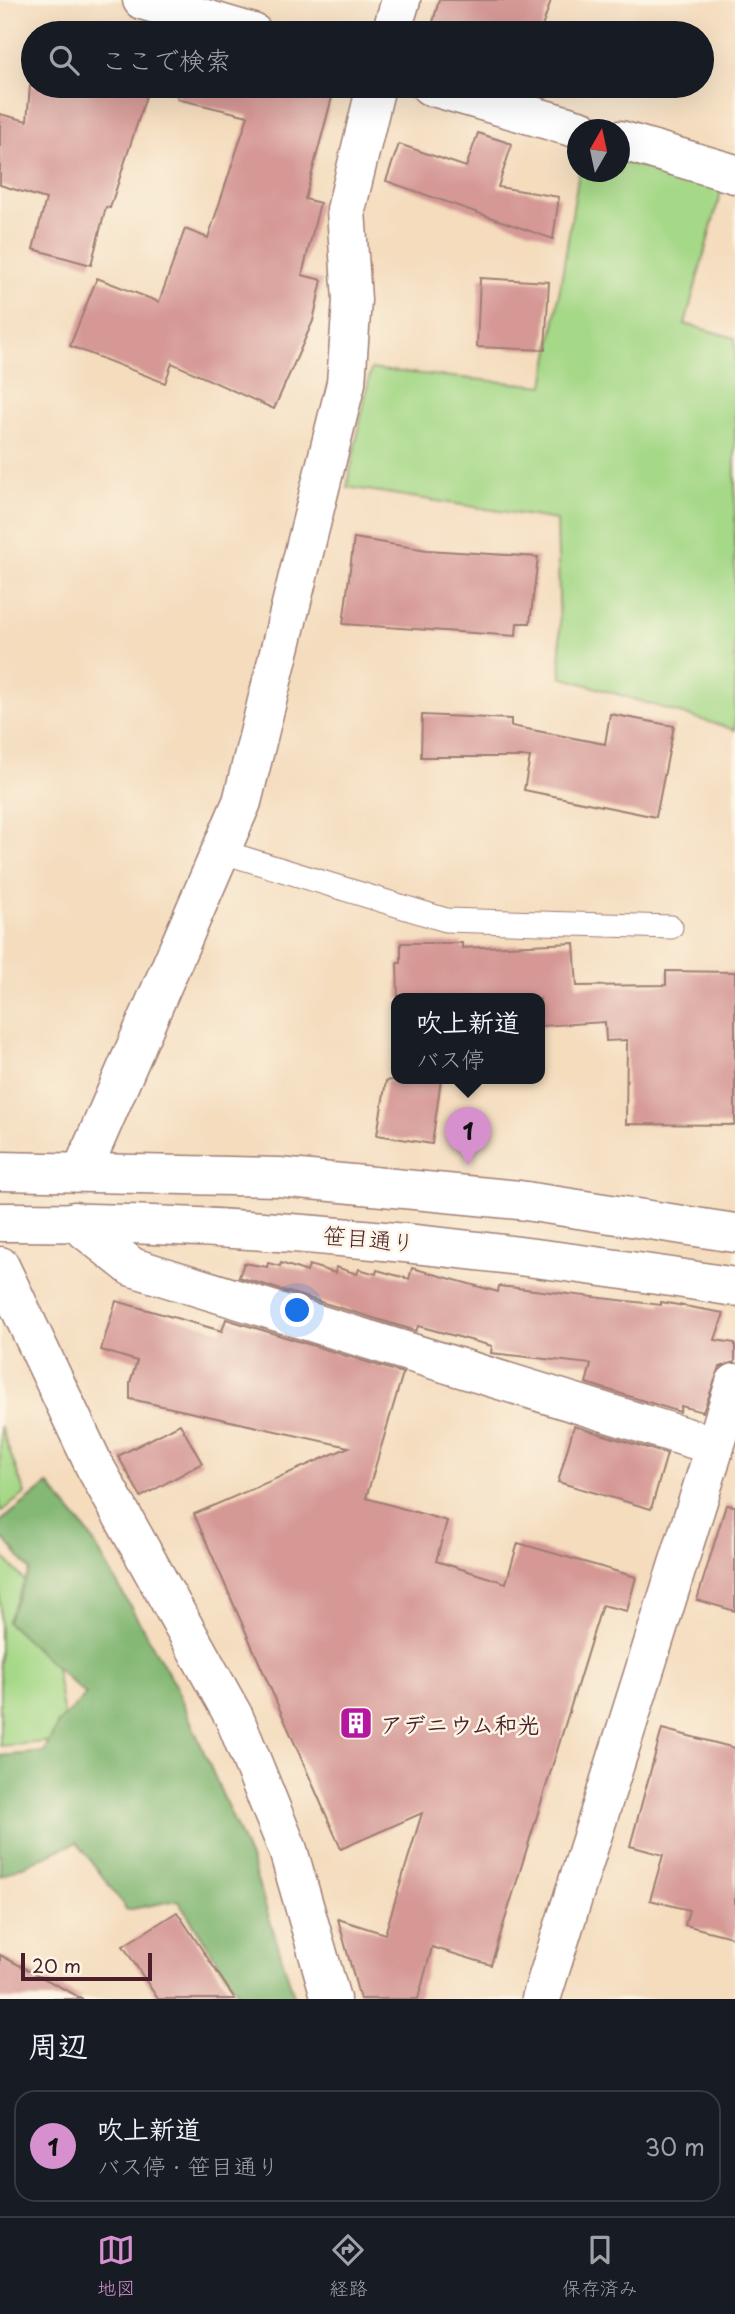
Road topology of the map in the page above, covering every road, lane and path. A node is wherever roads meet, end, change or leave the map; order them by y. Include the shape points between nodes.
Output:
1 (142, 0) edge
2 (401, 0) edge
3 (213, 21) edge
4 (395, 21) edge
5 (373, 98) edge
6 (471, 98) edge
7 (567, 126) edge
8 (630, 143) edge
9 (735, 174) edge
10 (220, 851) junction
11 (671, 928) dead end
12 (0, 1171) edge
13 (82, 1171) junction
14 (74, 1221) junction
15 (0, 1222) edge
16 (735, 1233) edge
17 (0, 1266) edge
18 (735, 1287) edge
19 (735, 1383) edge
20 (723, 1440) edge
21 (331, 1999) edge
22 (541, 1999) edge

1 - 3 street
2 - 4 street
5 - 10 street via 346,210 352,300 346,383 242,802
6 - 7 street
8 - 9 street
10 - 11 lane via 446,920
10 - 13 street
12 - 13 street
13 - 16 street via 279,1177 400,1188 519,1200
14 - 15 street, 笹目通り
14 - 18 street, 笹目通り via 437,1244
14 - 20 street via 132,1267
17 - 21 street via 94,1465 234,1717 288,1850
19 - 20 street
20 - 22 street

